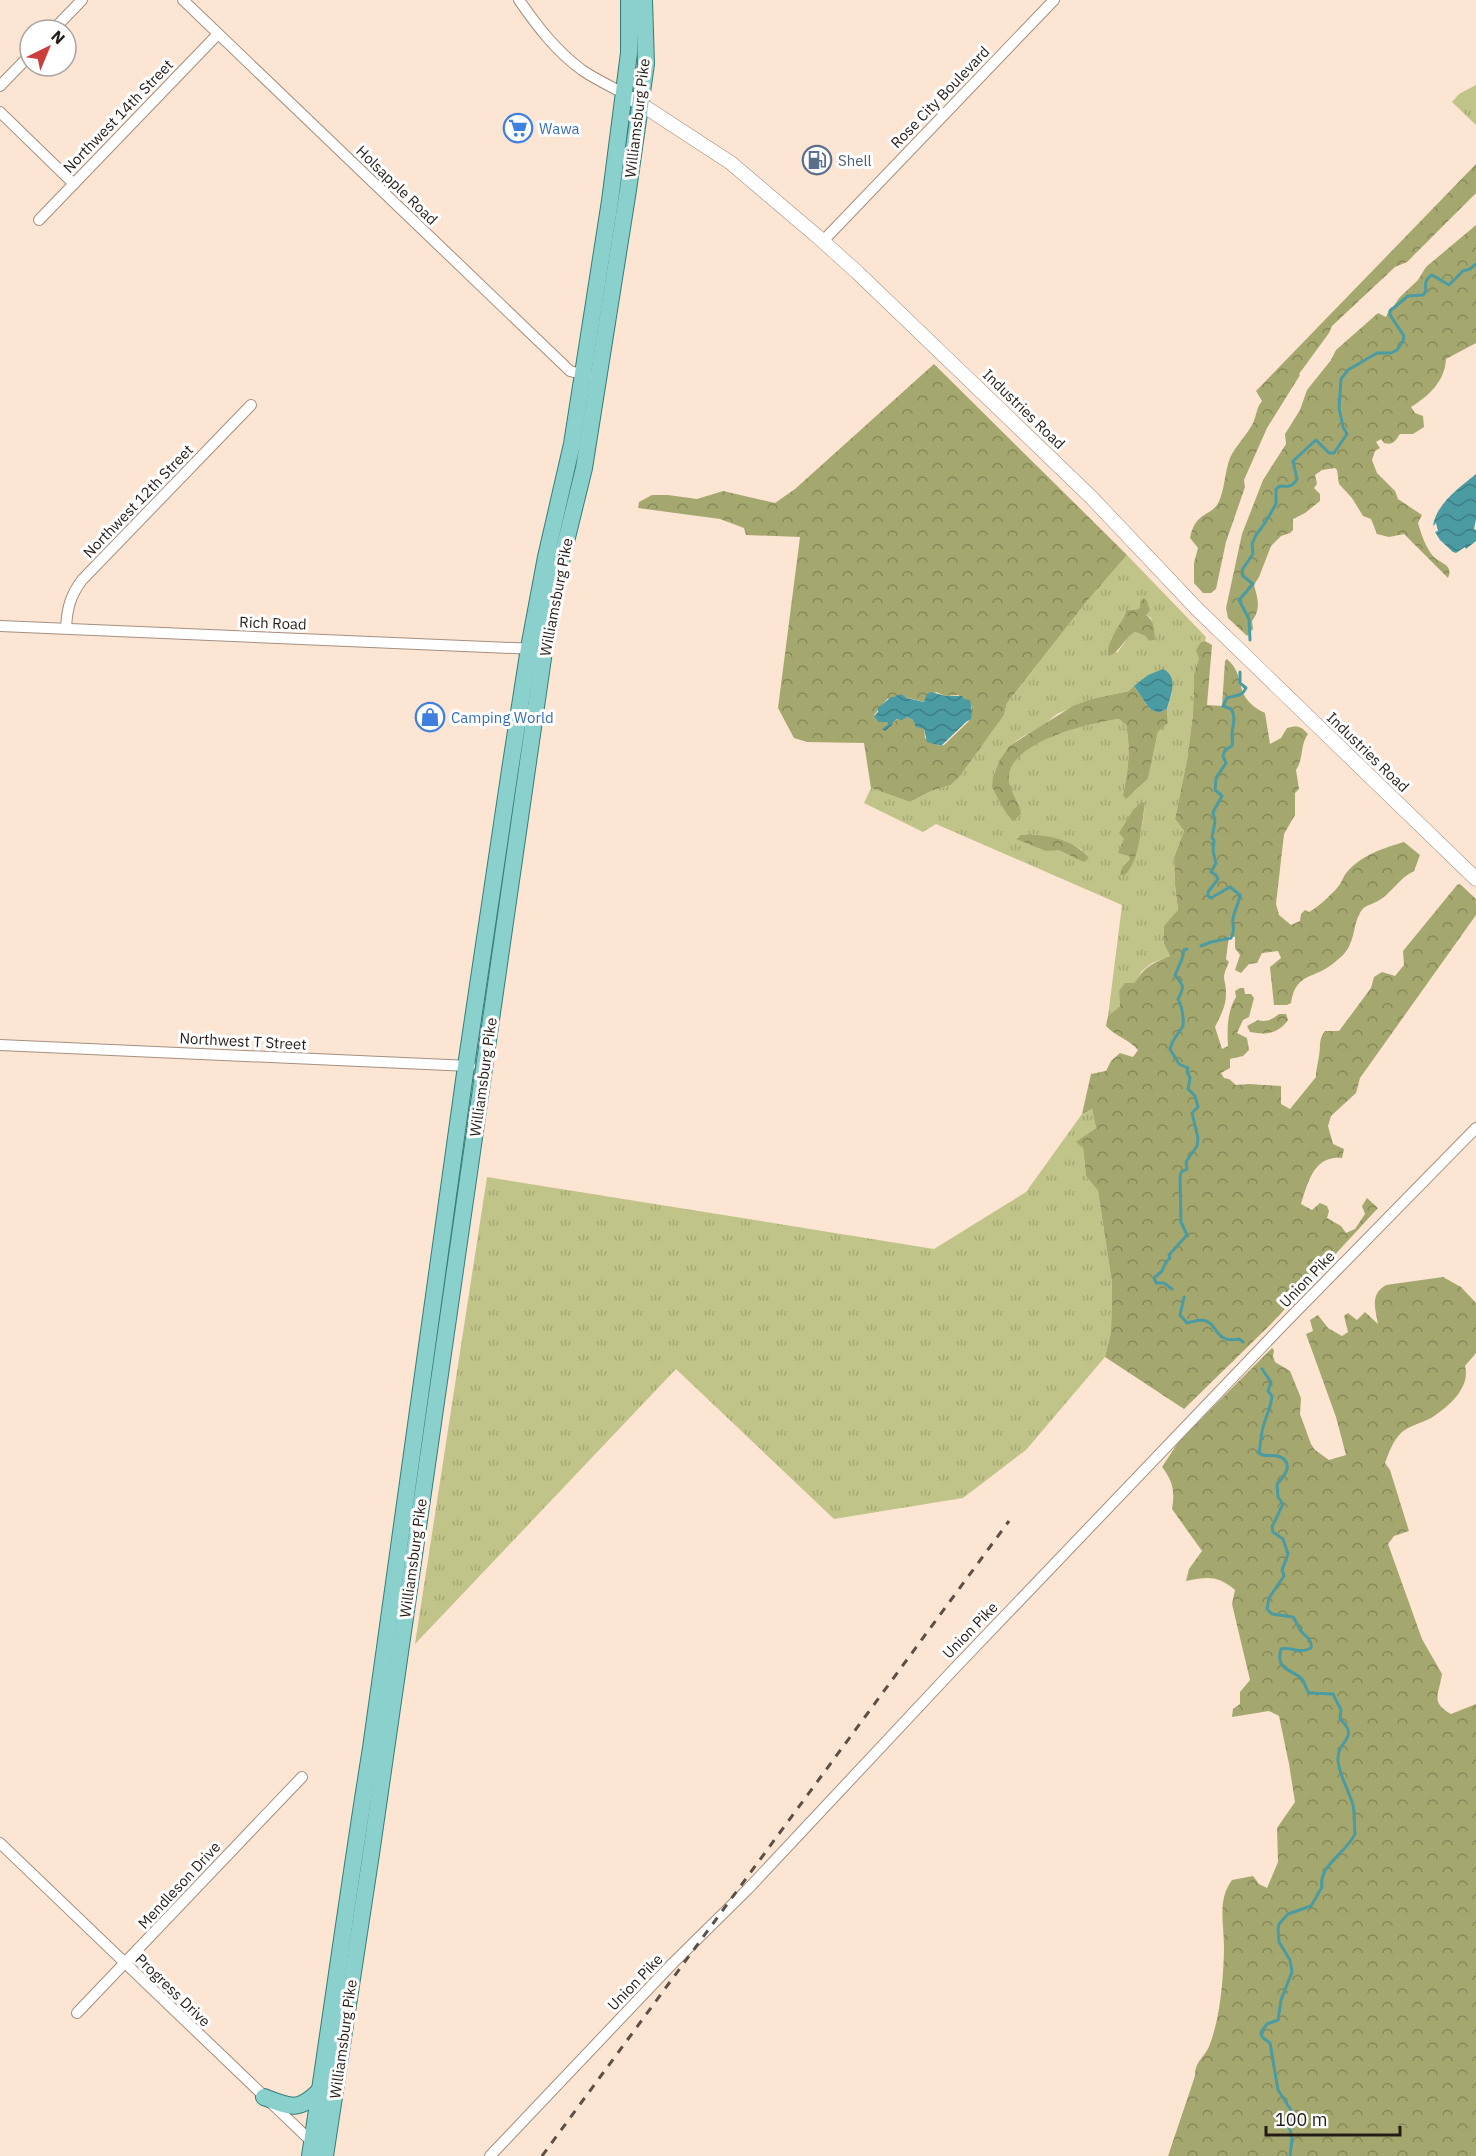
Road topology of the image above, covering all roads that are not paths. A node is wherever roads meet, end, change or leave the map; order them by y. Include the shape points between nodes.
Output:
1 (82, 0) edge
2 (183, 0) edge
3 (519, 0) edge
4 (629, 0) edge
5 (644, 0) edge
6 (1054, 0) edge
7 (65, 18) edge
8 (218, 34) junction
9 (18, 67) edge
10 (0, 86) edge
11 (623, 93) junction
12 (640, 104) junction
13 (0, 112) edge
14 (74, 184) junction
15 (39, 220) dead end
16 (823, 242) junction
17 (590, 376) junction
18 (251, 405) dead end
19 (0, 626) edge
20 (66, 628) junction
21 (537, 649) junction
22 (1476, 879) edge
23 (0, 1045) edge
24 (466, 1066) junction
25 (484, 1067) junction
26 (1476, 1128) edge
27 (302, 1777) dead end
28 (0, 1843) edge
29 (125, 1964) junction
30 (77, 2013) dead end
31 (322, 2088) junction
32 (264, 2097) junction
33 (320, 2153) edge
34 (490, 2156) edge

1 - 7 street
2 - 8 street, Holsapple Road
3 - 11 street, Industries Road via 538,28 582,70
4 - 11 main road, Williamsburg Pike via 629,53
5 - 12 main road, Williamsburg Pike via 646,64
6 - 16 street, Rose City Boulevard
8 - 14 street, Northwest 14th Street
8 - 17 street, Holsapple Road via 570,371
9 - 10 street
11 - 12 street, Industries Road
11 - 17 main road, Williamsburg Pike
12 - 16 street, Industries Road via 731,163
12 - 17 main road, Williamsburg Pike
13 - 14 street
14 - 15 street, Northwest 14th Street
16 - 22 street, Industries Road via 1071,477 1197,609
17 - 21 main road, Williamsburg Pike via 546,557
18 - 20 street, Northwest 12th Street via 82,580 72,593
19 - 20 street, Rich Road
20 - 21 street, Rich Road
21 - 24 main road, Williamsburg Pike
21 - 25 main road, Williamsburg Pike
23 - 24 street, Northwest T Street
24 - 25 street, Northwest T Street
24 - 31 main road, Williamsburg Pike
25 - 33 main road, Williamsburg Pike
26 - 34 street, Union Pike
27 - 29 street, Mendleson Drive
28 - 29 street, Progress Drive
29 - 30 street, Mendleson Drive
29 - 32 street, Progress Drive
31 - 32 main road via 299,2107 288,2107
31 - 33 main road, Williamsburg Pike
32 - 33 street, Progress Drive

